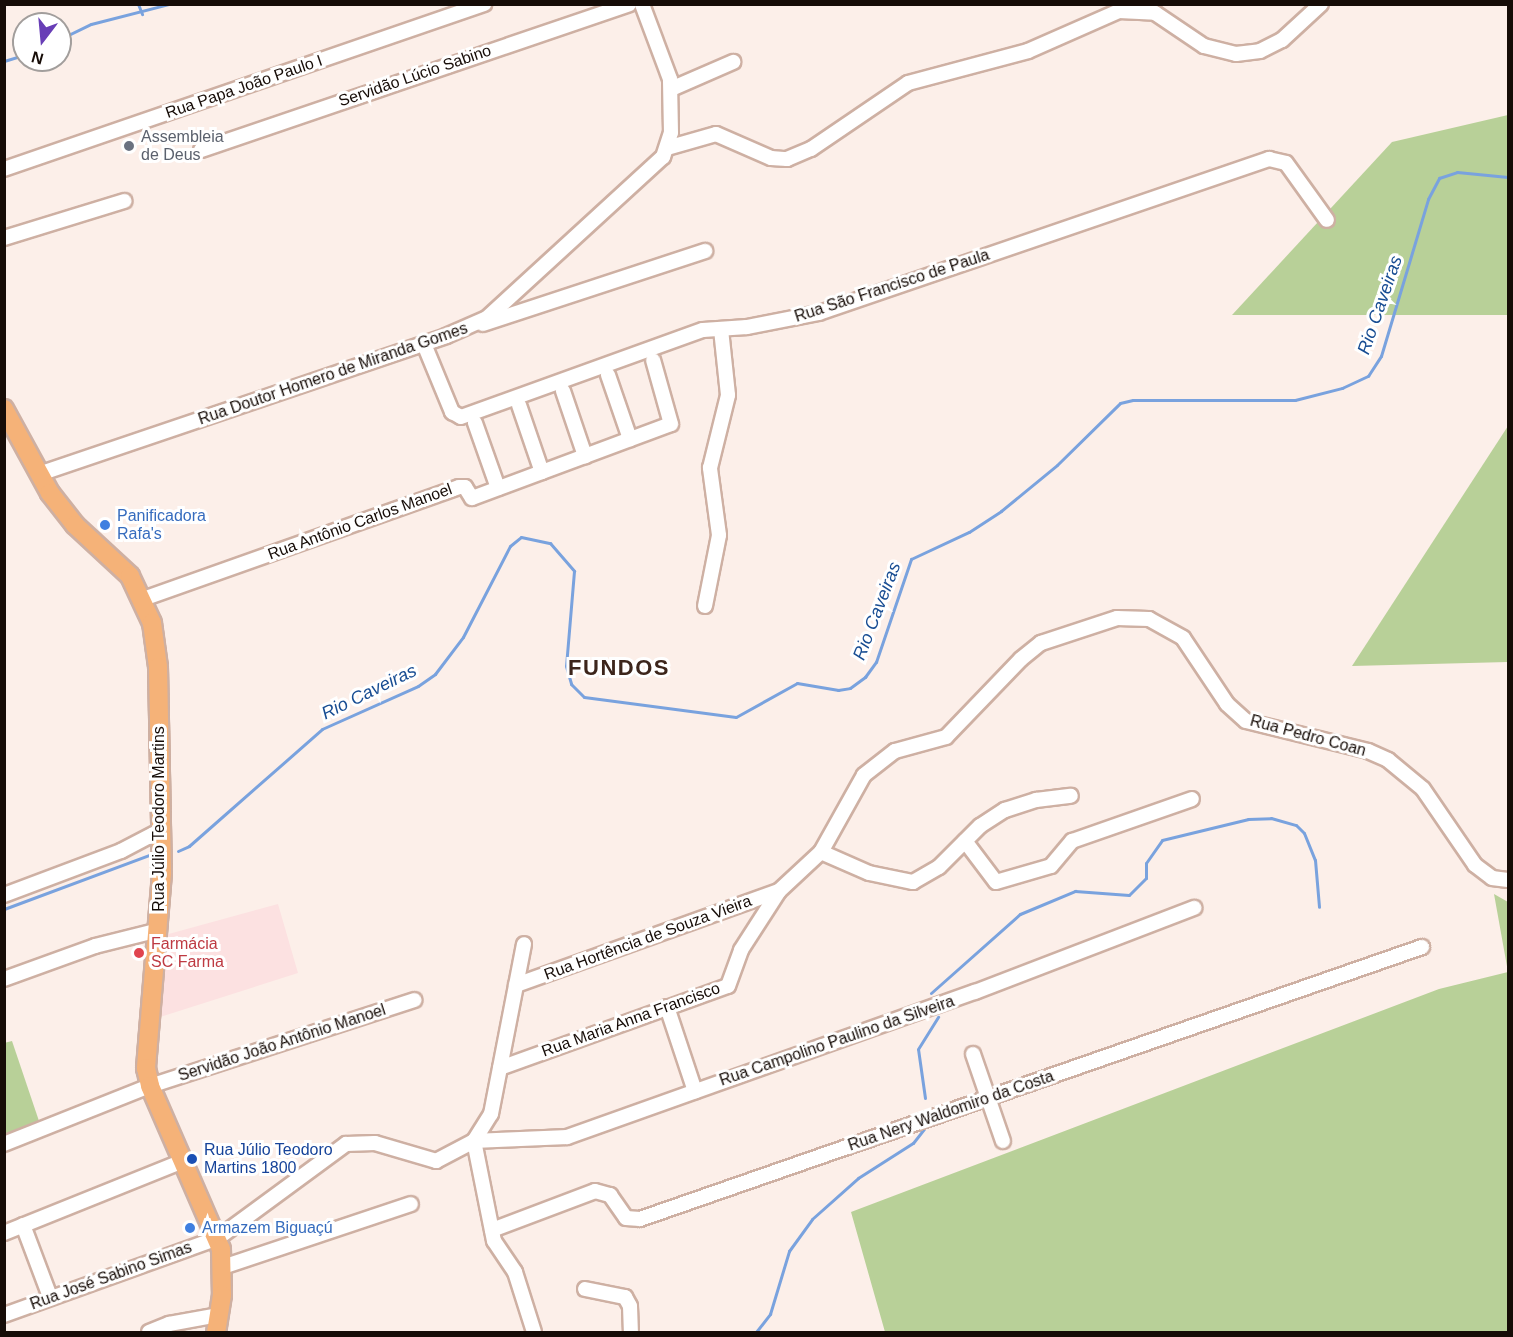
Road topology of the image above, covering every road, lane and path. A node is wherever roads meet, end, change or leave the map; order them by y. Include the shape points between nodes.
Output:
1 (484, 4) edge
2 (629, 4) edge
3 (642, 4) edge
4 (1321, 4) edge
5 (733, 62) dead end
6 (671, 89) junction
7 (667, 148) junction
8 (201, 150) dead end
9 (4, 168) edge
10 (124, 201) dead end
11 (1327, 220) dead end
12 (4, 238) edge
13 (705, 250) dead end
14 (470, 327) junction
15 (721, 330) junction
16 (424, 344) junction
17 (653, 360) dead end
18 (608, 375) dead end
19 (563, 391) dead end
20 (519, 405) dead end
21 (4, 409) edge
22 (475, 423) dead end
23 (630, 439) junction
24 (585, 456) junction
25 (542, 472) junction
26 (39, 474) junction
27 (498, 488) junction
28 (143, 599) junction
29 (705, 606) dead end
30 (1071, 796) dead end
31 (1192, 799) dead end
32 (161, 830) junction
33 (965, 841) junction
34 (821, 852) junction
35 (1509, 880) edge
36 (779, 891) junction
37 (4, 895) edge
38 (1194, 908) dead end
39 (159, 930) junction
40 (524, 944) dead end
41 (1422, 947) dead end
42 (4, 979) edge
43 (516, 985) junction
44 (414, 1000) dead end
45 (667, 1007) junction
46 (973, 1054) dead end
47 (500, 1068) junction
48 (150, 1086) junction
49 (695, 1091) junction
50 (988, 1098) junction
51 (474, 1141) junction
52 (1003, 1141) dead end
53 (4, 1144) edge
54 (183, 1161) junction
55 (411, 1204) dead end
56 (23, 1225) junction
57 (492, 1230) junction
58 (4, 1233) edge
59 (218, 1238) junction
60 (223, 1267) junction
61 (585, 1289) dead end
62 (50, 1297) junction
63 (4, 1315) edge
64 (217, 1324) edge
65 (149, 1332) edge
66 (534, 1332) edge
67 (631, 1332) edge

1 - 9 street, Rua Papa João Paulo I
2 - 8 street, Servidão Lúcio Sabino
3 - 6 street via 666,62
4 - 7 street via 1276,44 1236,54 1204,46 1155,13 1119,11 1028,51 908,83 811,149 788,159 771,158 716,134
5 - 6 street
6 - 7 street
7 - 14 street, Rua Doutor Homero de Miranda Gomes via 653,170 588,223 493,313
10 - 12 street
11 - 15 street, Rua São Francisco de Paula via 1282,159 1269,159 819,312
13 - 14 street
14 - 16 street, Rua Doutor Homero de Miranda Gomes
15 - 16 street, Rua São Francisco de Paula via 703,330 461,417 452,412
15 - 29 street via 728,395 710,468 718,535
16 - 26 street, Rua Doutor Homero de Miranda Gomes
17 - 23 street, Rua Antônio Carlos Manoel via 671,424
18 - 23 street
19 - 24 street
20 - 25 street
21 - 26 main road, Rua Júlio Teodoro Martins
22 - 27 street
23 - 24 street, Rua Antônio Carlos Manoel
24 - 25 street, Rua Antônio Carlos Manoel
25 - 27 street, Rua Antônio Carlos Manoel
26 - 28 main road, Rua Júlio Teodoro Martins via 66,515 122,567
27 - 28 street, Rua Antônio Carlos Manoel via 472,498 465,487 459,486
28 - 32 main road, Rua Júlio Teodoro Martins via 157,651
30 - 33 street via 1011,807 986,821
31 - 33 street via 1084,835 1072,841 1051,866 996,882
32 - 37 street via 121,850
32 - 39 main road, Rua Júlio Teodoro Martins
33 - 34 street via 932,872 913,882 874,875
34 - 35 street, Rua Pedro Coan via 864,775 895,751 946,737 1032,649 1052,638 1111,620 1138,618 1161,624 1183,638 1239,716 1388,760 1423,789 1475,865 1492,878
34 - 36 street, Rua Pedro Coan
36 - 43 street, Rua Hortência de Souza Vieira
36 - 45 street, Rua Maria Anna Francisco via 746,941 728,986
38 - 49 street, Rua Campolino Paulino da Silveira via 975,992
39 - 42 street via 95,946
39 - 48 main road, Rua Júlio Teodoro Martins via 147,1052
40 - 43 street
41 - 50 street, Rua Nery Waldomiro da Costa
43 - 47 street
44 - 48 street, Servidão João Antônio Manoel
45 - 47 street, Rua Maria Anna Francisco
45 - 49 street
46 - 50 street
47 - 51 street via 489,1121
48 - 53 street, Servidão João Antônio Manoel
48 - 54 main road, Rua Júlio Teodoro Martins
49 - 51 street, Rua Campolino Paulino da Silveira via 559,1139
50 - 52 street
50 - 57 street, Rua Nery Waldomiro da Costa via 640,1219 626,1218 610,1195 595,1191
51 - 57 street
51 - 59 street, Rua José Sabino Simas via 436,1161 375,1143 346,1144
54 - 56 street
54 - 59 main road, Rua Júlio Teodoro Martins
55 - 60 street
56 - 58 street
56 - 62 street
57 - 66 street via 494,1241 516,1272
59 - 60 main road, Rua Júlio Teodoro Martins
59 - 62 street, Rua José Sabino Simas
60 - 64 main road, Rua Júlio Teodoro Martins
61 - 67 street via 625,1297 630,1306
62 - 63 street, Rua José Sabino Simas
64 - 65 street via 169,1324

